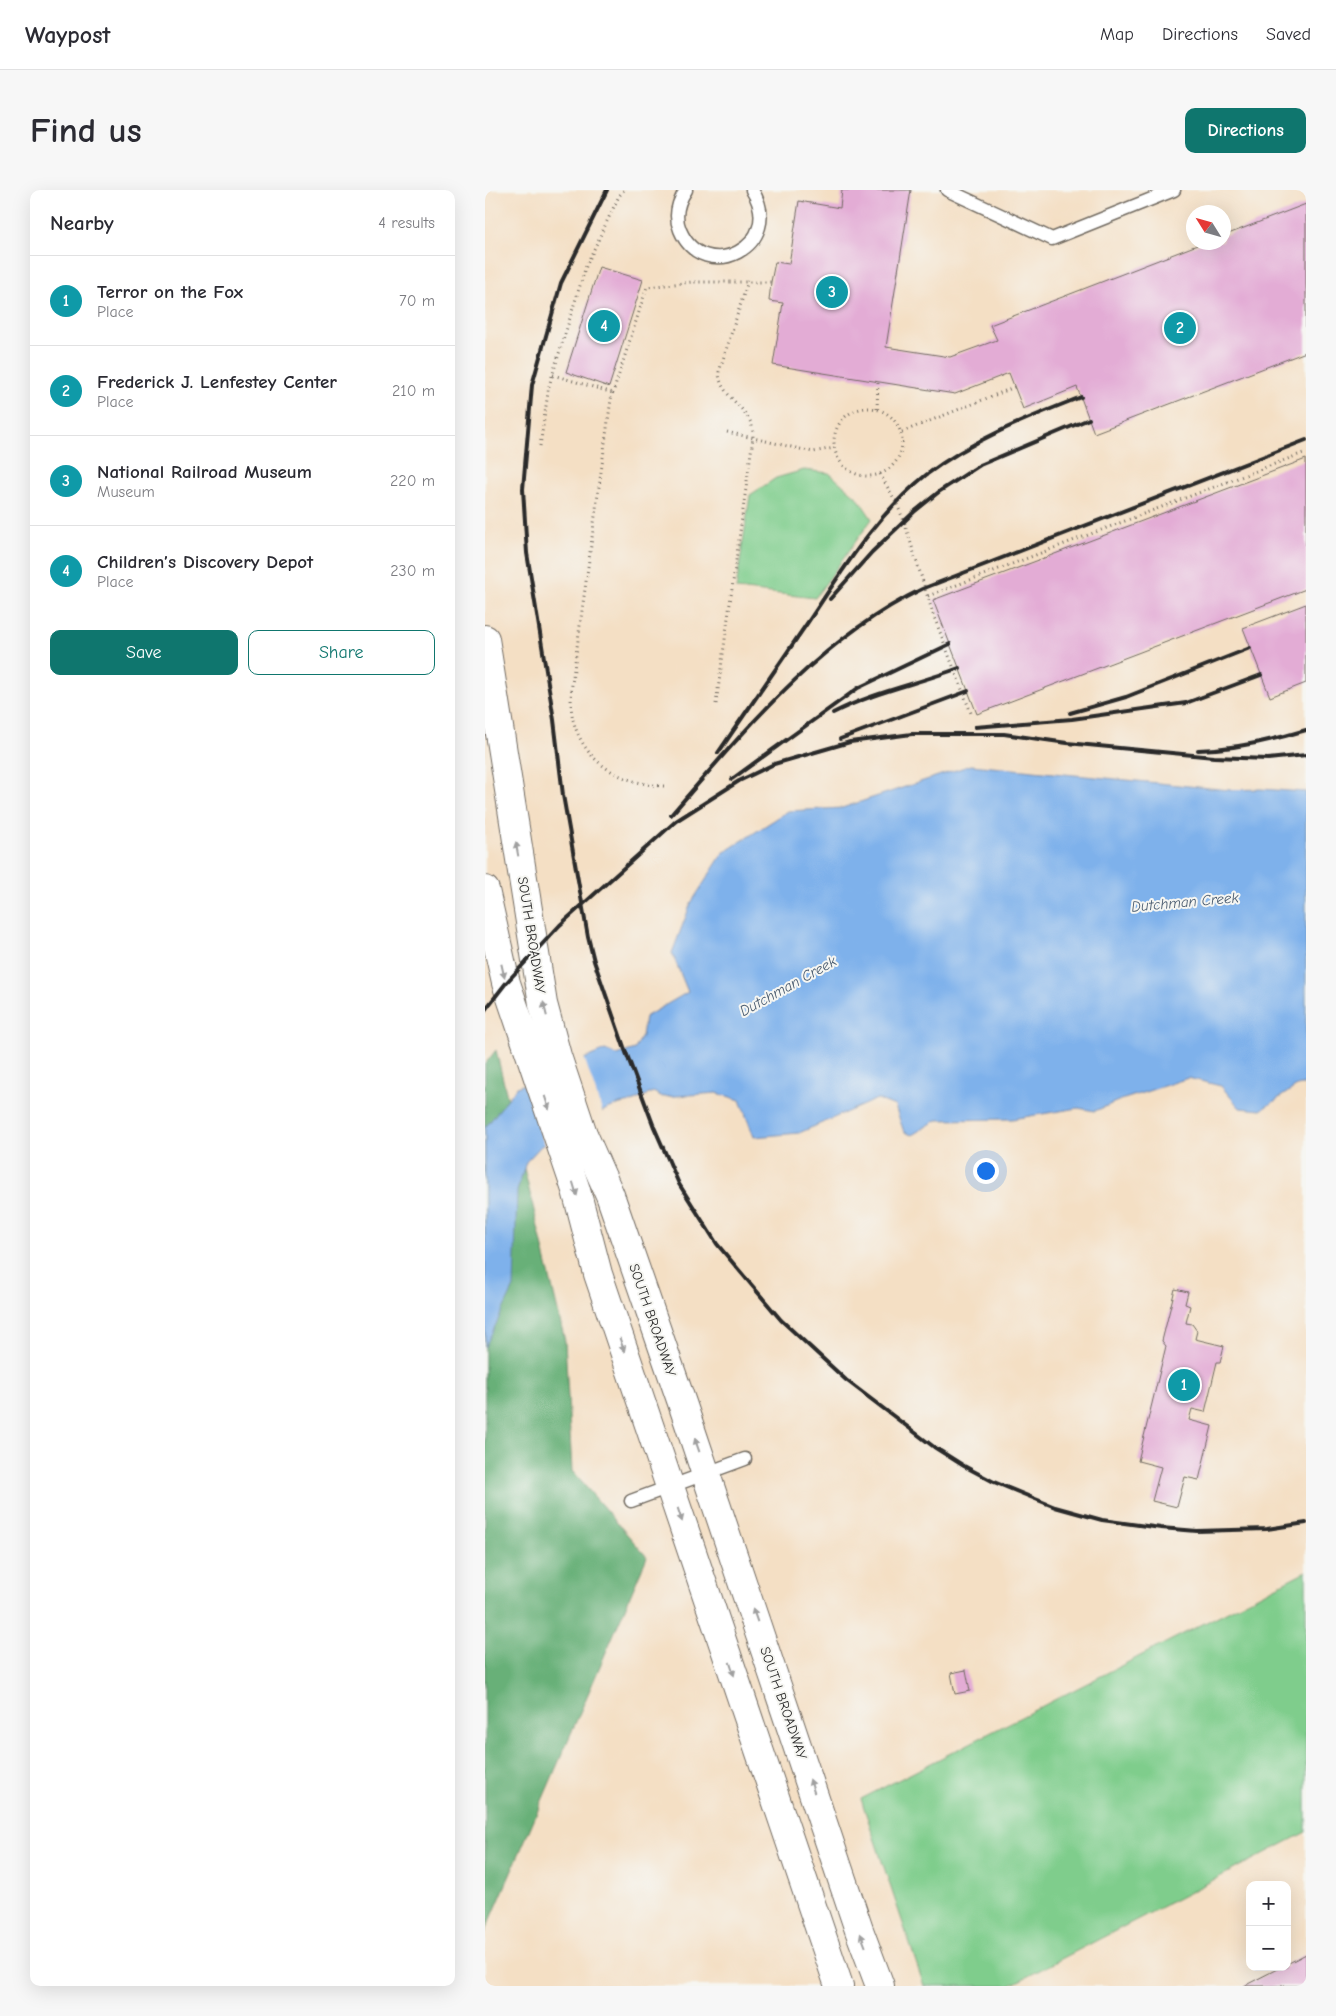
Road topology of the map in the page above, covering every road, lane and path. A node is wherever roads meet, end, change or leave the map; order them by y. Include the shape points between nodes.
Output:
1 (624, 190) edge
2 (752, 190) edge
3 (947, 190) edge
4 (1174, 190) edge
5 (680, 193) edge
6 (747, 281) junction
7 (771, 282) dead end
8 (553, 374) junction
9 (878, 382) dead end
10 (1015, 387) dead end
11 (613, 394) junction
12 (877, 408) junction
13 (727, 432) dead end
14 (901, 432) junction
15 (753, 438) junction
16 (540, 446) dead end
17 (834, 448) junction
18 (1306, 452) edge
19 (880, 474) junction
20 (929, 596) junction
21 (946, 633) dead end
22 (942, 635) junction
23 (485, 639) edge
24 (955, 657) dead end
25 (950, 658) junction
26 (963, 679) dead end
27 (959, 681) junction
28 (716, 704) dead end
29 (971, 713) dead end
30 (664, 786) dead end
31 (485, 890) edge
32 (546, 1060) junction
33 (571, 1138) junction
34 (745, 1459) dead end
35 (706, 1473) junction
36 (670, 1485) junction
37 (631, 1501) dead end
38 (839, 1986) edge
39 (880, 1986) edge

1 - 8 path via 586,266
2 - 5 lane via 761,212 760,226 754,239 745,249 718,258 693,249 684,238 678,226
3 - 4 lane via 1052,239
6 - 7 path
6 - 11 path via 647,287
6 - 15 path via 719,380 747,416
8 - 11 path
8 - 16 path
9 - 12 path
10 - 14 path
11 - 30 path via 571,709 581,739 599,763 624,779
12 - 14 path via 896,421
12 - 17 path via 860,409 844,417 837,427
13 - 15 path
14 - 19 path via 901,454 895,465
15 - 17 path via 813,452
15 - 28 path
17 - 19 path via 838,459 854,474
18 - 20 path
19 - 20 path via 897,502
20 - 22 path
21 - 22 path
22 - 25 path
32 -> 23 street, SOUTH BROADWAY via 543,1004
24 - 25 path
25 - 27 path
26 - 27 path
27 - 29 path
31 -> 32 street, SOUTH BROADWAY via 506,983
32 - 33 street, SOUTH BROADWAY
35 -> 33 street, SOUTH BROADWAY via 610,1195
33 -> 36 street, SOUTH BROADWAY via 576,1190 598,1274
34 - 35 lane
35 - 36 lane
39 -> 35 street, SOUTH BROADWAY
36 - 37 lane
36 -> 38 street, SOUTH BROADWAY

